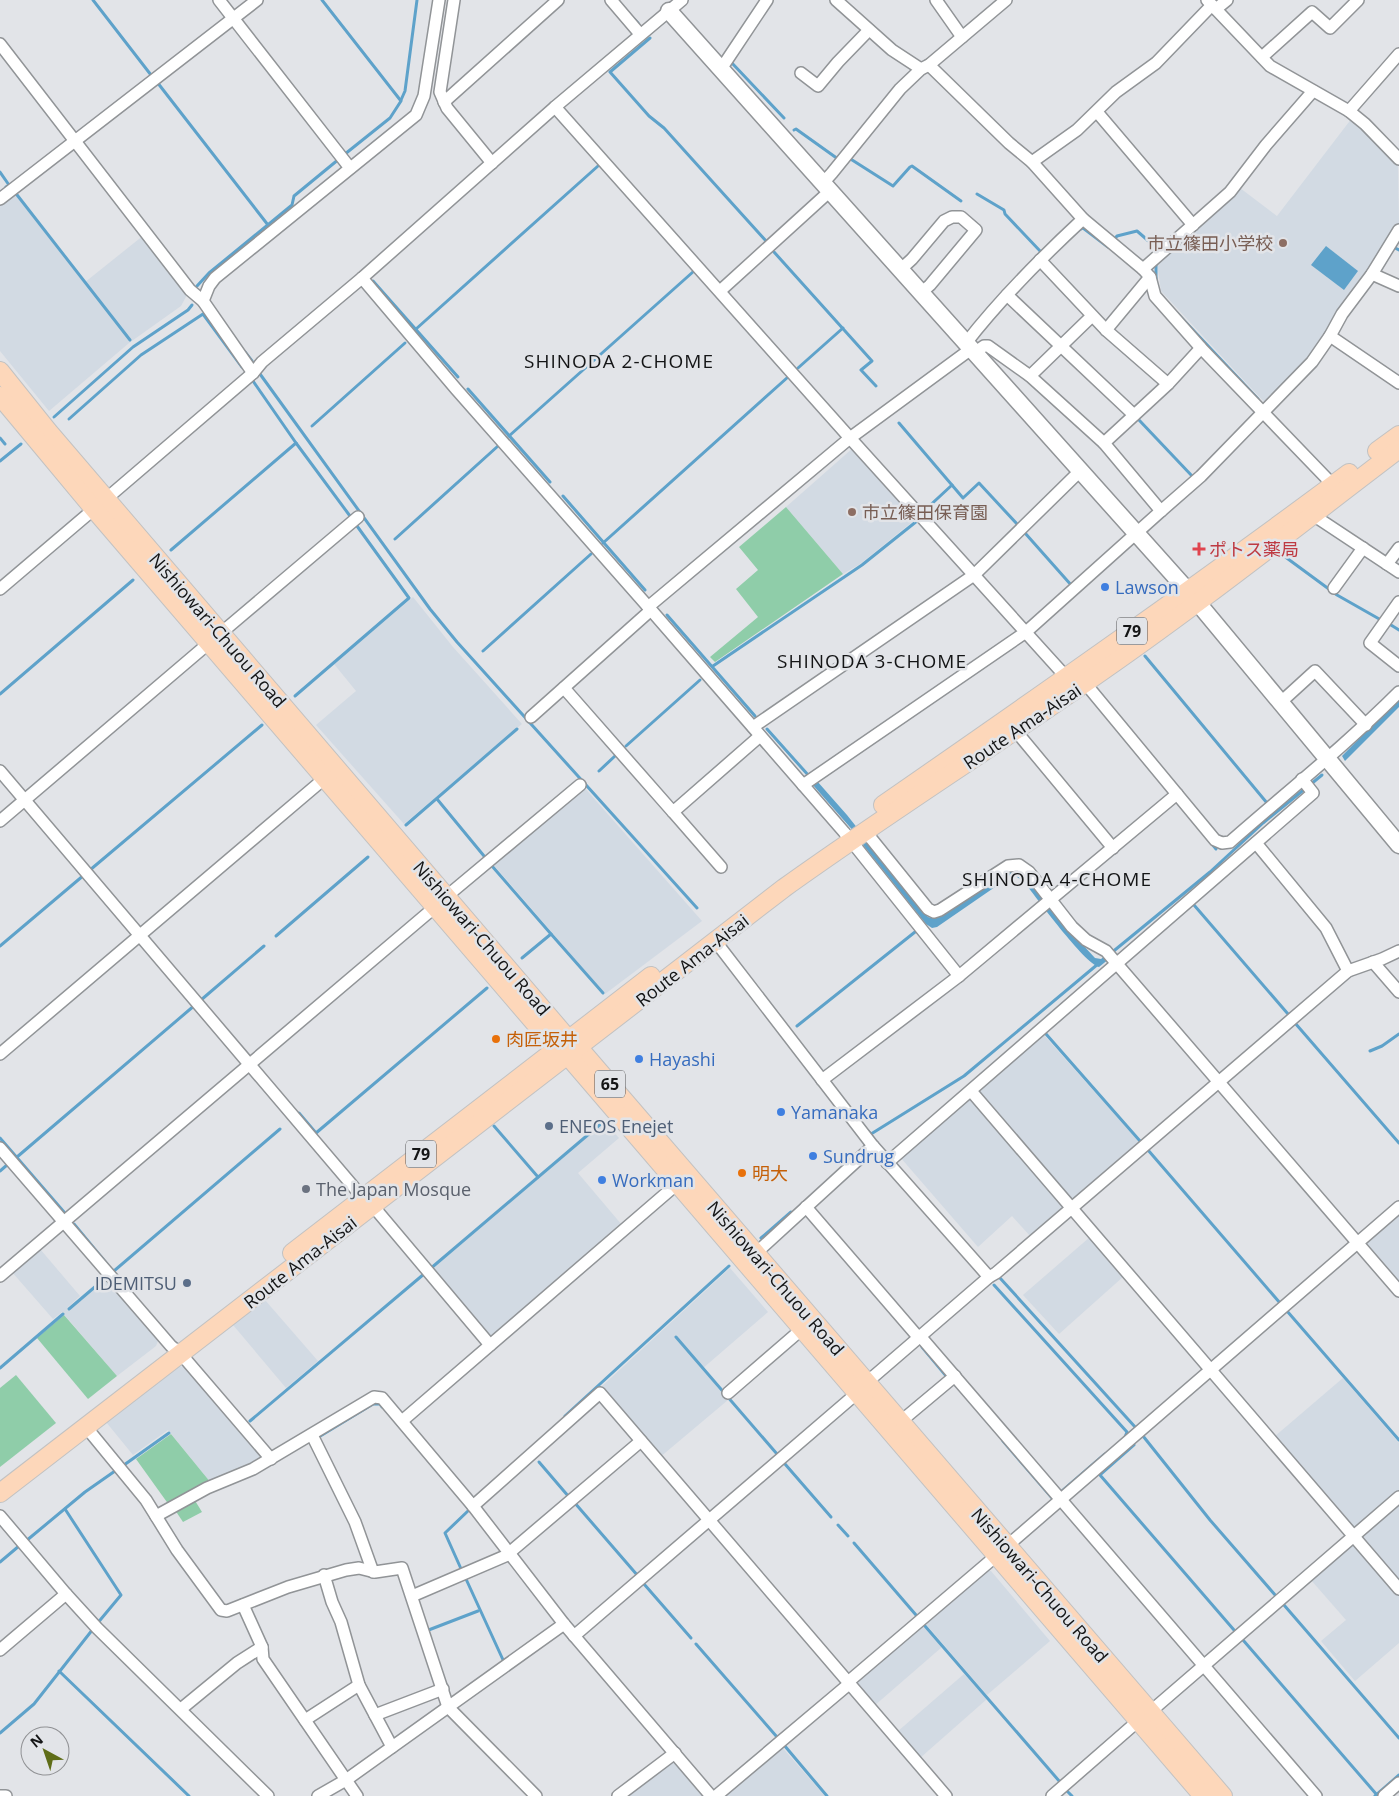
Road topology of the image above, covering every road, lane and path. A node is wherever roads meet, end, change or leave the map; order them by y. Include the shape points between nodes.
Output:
1 (219, 0) edge
2 (257, 0) edge
3 (439, 0) edge
4 (454, 0) edge
5 (558, 0) edge
6 (611, 0) edge
7 (767, 0) edge
8 (836, 0) edge
9 (936, 0) edge
10 (1006, 0) edge
11 (1227, 0) edge
12 (1358, 0) edge
13 (676, 5) edge
14 (1212, 5) edge
15 (233, 18) junction
16 (869, 30) junction
17 (640, 34) junction
18 (962, 37) junction
19 (0, 44) edge
20 (1399, 54) edge
21 (1262, 57) junction
22 (925, 67) junction
23 (721, 69) junction
24 (801, 73) dead end
25 (1313, 91) junction
26 (444, 102) junction
27 (555, 107) junction
28 (1349, 111) junction
29 (1098, 112) junction
30 (74, 141) junction
31 (1399, 159) edge
32 (1032, 162) junction
33 (492, 163) junction
34 (350, 168) junction
35 (826, 187) junction
36 (0, 199) edge
37 (1083, 219) junction
38 (1193, 225) junction
39 (1399, 230) edge
40 (1040, 260) junction
41 (900, 270) junction
42 (1147, 273) junction
43 (1372, 274) junction
44 (362, 278) junction
45 (1399, 286) edge
46 (720, 291) junction
47 (921, 293) junction
48 (1007, 295) junction
49 (203, 301) junction
50 (1092, 316) junction
51 (1106, 330) junction
52 (1330, 336) junction
53 (1060, 347) junction
54 (970, 348) junction
55 (1201, 348) junction
56 (0, 371) edge
57 (253, 372) junction
58 (1030, 376) junction
59 (1399, 383) edge
60 (1168, 384) junction
61 (0, 396) edge
62 (1263, 413) junction
63 (1134, 415) junction
64 (850, 438) junction
65 (1104, 442) junction
66 (1398, 447) edge
67 (1080, 471) junction
68 (1332, 485) junction
69 (100, 504) junction
70 (1161, 511) junction
71 (1313, 515) junction
72 (358, 517) dead end
73 (1136, 534) junction
74 (1363, 548) junction
75 (1399, 548) edge
76 (1388, 564) junction
77 (1399, 572) edge
78 (974, 575) junction
79 (1334, 588) dead end
80 (0, 589) edge
81 (1193, 597) junction
82 (1399, 602) edge
83 (650, 608) junction
84 (1026, 632) junction
85 (215, 638) junction
86 (1399, 666) edge
87 (1067, 678) junction
88 (1085, 683) junction
89 (564, 688) junction
90 (1399, 692) edge
91 (1281, 702) junction
92 (531, 717) dead end
93 (1366, 725) junction
94 (1016, 730) junction
95 (757, 731) junction
96 (1328, 759) junction
97 (0, 771) edge
98 (325, 778) junction
99 (1305, 783) junction
100 (580, 785) dead end
101 (803, 785) junction
102 (1177, 794) junction
103 (25, 800) junction
104 (673, 812) junction
105 (0, 821) edge
106 (856, 831) junction
107 (1396, 835) edge
108 (1256, 843) junction
109 (1113, 848) junction
110 (721, 867) dead end
111 (441, 901) junction
112 (1047, 903) junction
113 (140, 935) junction
114 (716, 942) junction
115 (1399, 950) edge
116 (1112, 959) junction
117 (1373, 962) junction
118 (1348, 971) junction
119 (959, 976) junction
120 (1399, 992) edge
121 (568, 1048) junction
122 (0, 1054) edge
123 (249, 1064) junction
124 (822, 1080) junction
125 (1219, 1082) junction
126 (971, 1091) junction
127 (873, 1146) junction
128 (0, 1148) edge
129 (887, 1162) junction
130 (678, 1184) junction
131 (368, 1202) junction
132 (806, 1207) junction
133 (1399, 1207) edge
134 (1071, 1208) junction
135 (63, 1222) junction
136 (1358, 1242) junction
137 (756, 1254) junction
138 (0, 1276) edge
139 (989, 1277) junction
140 (1399, 1290) edge
141 (802, 1329) junction
142 (920, 1337) junction
143 (490, 1345) junction
144 (176, 1350) junction
145 (1210, 1369) junction
146 (955, 1376) junction
147 (861, 1388) junction
148 (728, 1393) dead end
149 (402, 1421) junction
150 (900, 1422) junction
151 (86, 1426) junction
152 (312, 1435) junction
153 (641, 1441) junction
154 (271, 1459) junction
155 (0, 1478) edge
156 (0, 1493) edge
157 (1399, 1497) edge
158 (1061, 1499) junction
159 (473, 1506) junction
160 (0, 1516) edge
161 (156, 1516) junction
162 (710, 1521) junction
163 (1354, 1536) junction
164 (1001, 1551) junction
165 (510, 1553) junction
166 (373, 1572) junction
167 (324, 1576) junction
168 (1399, 1589) edge
169 (66, 1594) junction
170 (412, 1596) junction
171 (243, 1605) junction
172 (564, 1624) junction
173 (574, 1636) junction
174 (262, 1647) junction
175 (0, 1650) edge
176 (1204, 1666) junction
177 (849, 1683) junction
178 (359, 1685) junction
179 (442, 1689) junction
180 (448, 1707) junction
181 (180, 1709) junction
182 (375, 1714) junction
183 (1144, 1717) junction
184 (305, 1720) junction
185 (392, 1747) junction
186 (675, 1753) junction
187 (346, 1780) junction
188 (1399, 1783) edge
189 (0, 1796) edge
190 (6, 1796) edge
191 (268, 1796) edge
192 (318, 1796) edge
193 (357, 1796) edge
194 (536, 1796) edge
195 (618, 1796) edge
196 (711, 1796) edge
197 (716, 1796) edge
198 (946, 1796) edge
199 (1052, 1796) edge
200 (1203, 1796) edge
201 (1223, 1796) edge
202 (1316, 1796) edge
203 (1384, 1796) edge

1 - 15 street
2 - 15 street
3 - 34 street via 424,96 416,115
4 - 26 street via 440,92
5 - 26 street
6 - 17 street
7 - 23 street
8 - 16 street
9 - 18 street
10 - 18 street
11 - 14 street
12 - 21 street via 1330,28 1312,12
13 - 17 street
13 - 23 street
14 - 21 street
14 - 29 street via 1156,63 1116,92
15 - 30 street
15 - 34 street
16 - 22 street via 892,50
16 - 24 street via 818,86
17 - 27 street
18 - 22 street
19 - 30 street
20 - 28 street
21 - 25 street via 1270,66
22 - 32 street
22 - 35 street via 900,89 832,174
23 - 35 street
25 - 28 street
25 - 38 street via 1230,192
26 - 33 street
27 - 33 street
27 - 46 street
28 - 31 street
29 - 32 street
29 - 38 street
30 - 36 street
30 - 49 street via 190,290
32 - 37 street
33 - 44 street
34 - 49 street via 215,278
35 - 41 street
35 - 46 street
37 - 40 street
37 - 42 street
38 - 42 street
39 - 43 street
40 - 48 street
40 - 50 street
41 - 47 street
41 - 47 street via 944,221 962,217 976,230
42 - 51 street
42 - 55 street via 1155,296
43 - 45 street
43 - 52 street
44 - 57 street
44 - 83 street
46 - 64 street
47 - 54 street
48 - 53 street
48 - 54 street
49 - 57 street
50 - 51 street
50 - 53 street
51 - 60 street
52 - 59 street
52 - 62 street via 1312,362
53 - 58 street
53 - 63 street
54 - 58 street via 988,346
54 - 64 street
54 - 67 street
55 - 60 street
55 - 62 street
56 - 69 main road, Nishiowari-Chuou Road / 65
57 - 69 street
58 - 65 street
60 - 63 street
61 - 69 main road, Nishiowari-Chuou Road / 65
62 - 68 street
62 - 70 street
63 - 65 street
64 - 78 street
64 - 83 street
65 - 70 street
66 - 68 main road, Route Ama-Aisai / 79
66 - 71 main road, Route Ama-Aisai / 79
67 - 73 street
67 - 78 street
68 - 81 main road, Route Ama-Aisai / 79
69 - 80 street
69 - 85 main road, Nishiowari-Chuou Road / 65
70 - 73 street
71 - 74 street
71 - 81 main road, Route Ama-Aisai / 79
72 - 85 street
73 - 81 street
73 - 84 street
74 - 76 street
74 - 79 street
75 - 76 street
76 - 77 street
78 - 84 street
78 - 95 street
81 - 87 main road, Route Ama-Aisai / 79
81 - 88 main road, Route Ama-Aisai / 79
81 - 91 street
82 - 86 street via 1370,644
83 - 89 street
83 - 95 street
84 - 87 street
84 - 101 street
85 - 98 main road, Nishiowari-Chuou Road / 65
85 - 103 street
85 - 111 main road, Nishiowari-Chuou Road / 65
87 - 106 main road, Route Ama-Aisai / 79
88 - 94 main road, Route Ama-Aisai / 79
88 - 102 street
89 - 92 street
89 - 104 street
90 - 93 street
91 - 93 street via 1316,671
91 - 96 street
93 - 96 street
94 - 106 main road, Route Ama-Aisai / 79
94 - 109 street
95 - 101 street
95 - 104 street
96 - 99 street
96 - 107 street
97 - 103 street
98 - 111 main road, Nishiowari-Chuou Road / 65
98 - 113 street
99 - 102 street via 1230,842 1222,843 1215,840
99 - 108 street via 1313,793
100 - 111 street
101 - 106 street
102 - 109 street
103 - 105 street
103 - 113 street
104 - 110 street
106 - 112 street via 934,912 1008,866 1018,865 1029,872
106 - 114 main road, Route Ama-Aisai / 79
106 - 119 street
106 - 121 main road, Route Ama-Aisai / 79 via 786,873
108 - 116 street
108 - 118 street via 1326,928
109 - 112 street
111 - 121 main road, Nishiowari-Chuou Road / 65
111 - 123 street
112 - 116 street via 1086,940
112 - 119 street
113 - 122 street
113 - 123 street
114 - 121 main road, Route Ama-Aisai / 79
114 - 124 street
115 - 117 street
116 - 125 street
116 - 126 street
117 - 118 street
117 - 120 street
118 - 125 street
119 - 124 street
121 - 130 main road, Nishiowari-Chuou Road / 65
121 - 131 main road, Route Ama-Aisai / 79
121 - 137 main road, Nishiowari-Chuou Road / 65
123 - 131 street
123 - 135 street
124 - 127 street
125 - 134 street
125 - 136 street
126 - 129 street
126 - 134 street
127 - 129 street
127 - 132 street
128 - 135 street
129 - 139 street
130 - 141 main road, Nishiowari-Chuou Road / 65
130 - 143 street
131 - 143 street
131 - 144 main road, Route Ama-Aisai / 79
132 - 137 street
132 - 142 street
133 - 136 street
134 - 139 street
134 - 145 street
135 - 138 street
135 - 144 street
136 - 140 street
136 - 145 street
137 - 147 main road, Nishiowari-Chuou Road / 65
139 - 142 street
141 - 147 main road, Nishiowari-Chuou Road / 65
141 - 148 street
142 - 146 street
142 - 147 street
143 - 149 street
144 - 151 main road, Route Ama-Aisai / 79
144 - 154 street
144 - 155 main road, Route Ama-Aisai / 79
145 - 158 street
145 - 163 street
146 - 150 street
146 - 158 street
147 - 150 main road, Nishiowari-Chuou Road / 65
147 - 162 street
147 - 164 main road, Nishiowari-Chuou Road / 65
149 - 152 street via 382,1398 374,1397
149 - 159 street
150 - 164 main road, Nishiowari-Chuou Road / 65
151 - 156 main road, Route Ama-Aisai / 79
151 - 161 street
152 - 154 street
152 - 166 street via 356,1522
153 - 159 street via 600,1393
153 - 162 street
153 - 165 street
154 - 161 street
157 - 163 street
158 - 164 street
158 - 176 street
159 - 165 street
160 - 169 street
161 - 171 street via 222,1610
162 - 173 street
162 - 177 street
163 - 168 street
163 - 176 street
164 - 177 street
164 - 183 main road, Nishiowari-Chuou Road / 65
165 - 170 street
165 - 172 street
166 - 167 street via 359,1568
166 - 170 street via 402,1568
167 - 171 street
167 - 178 street
169 - 175 street
169 - 181 street
170 - 179 street
171 - 174 street
172 - 173 street
172 - 180 street
173 - 186 street
174 - 181 street
174 - 184 street via 264,1659
176 - 183 street
176 - 202 street
177 - 197 street
177 - 198 street
178 - 182 street
178 - 184 street
179 - 180 street
179 - 182 street
180 - 185 street
180 - 194 street
181 - 191 street
182 - 185 street
183 - 199 street
183 - 200 main road, Nishiowari-Chuou Road / 65
183 - 201 main road, Nishiowari-Chuou Road / 65
184 - 187 street
185 - 187 street
186 - 195 street
186 - 196 street
187 - 192 street
187 - 193 street
188 - 203 street
189 - 190 street

